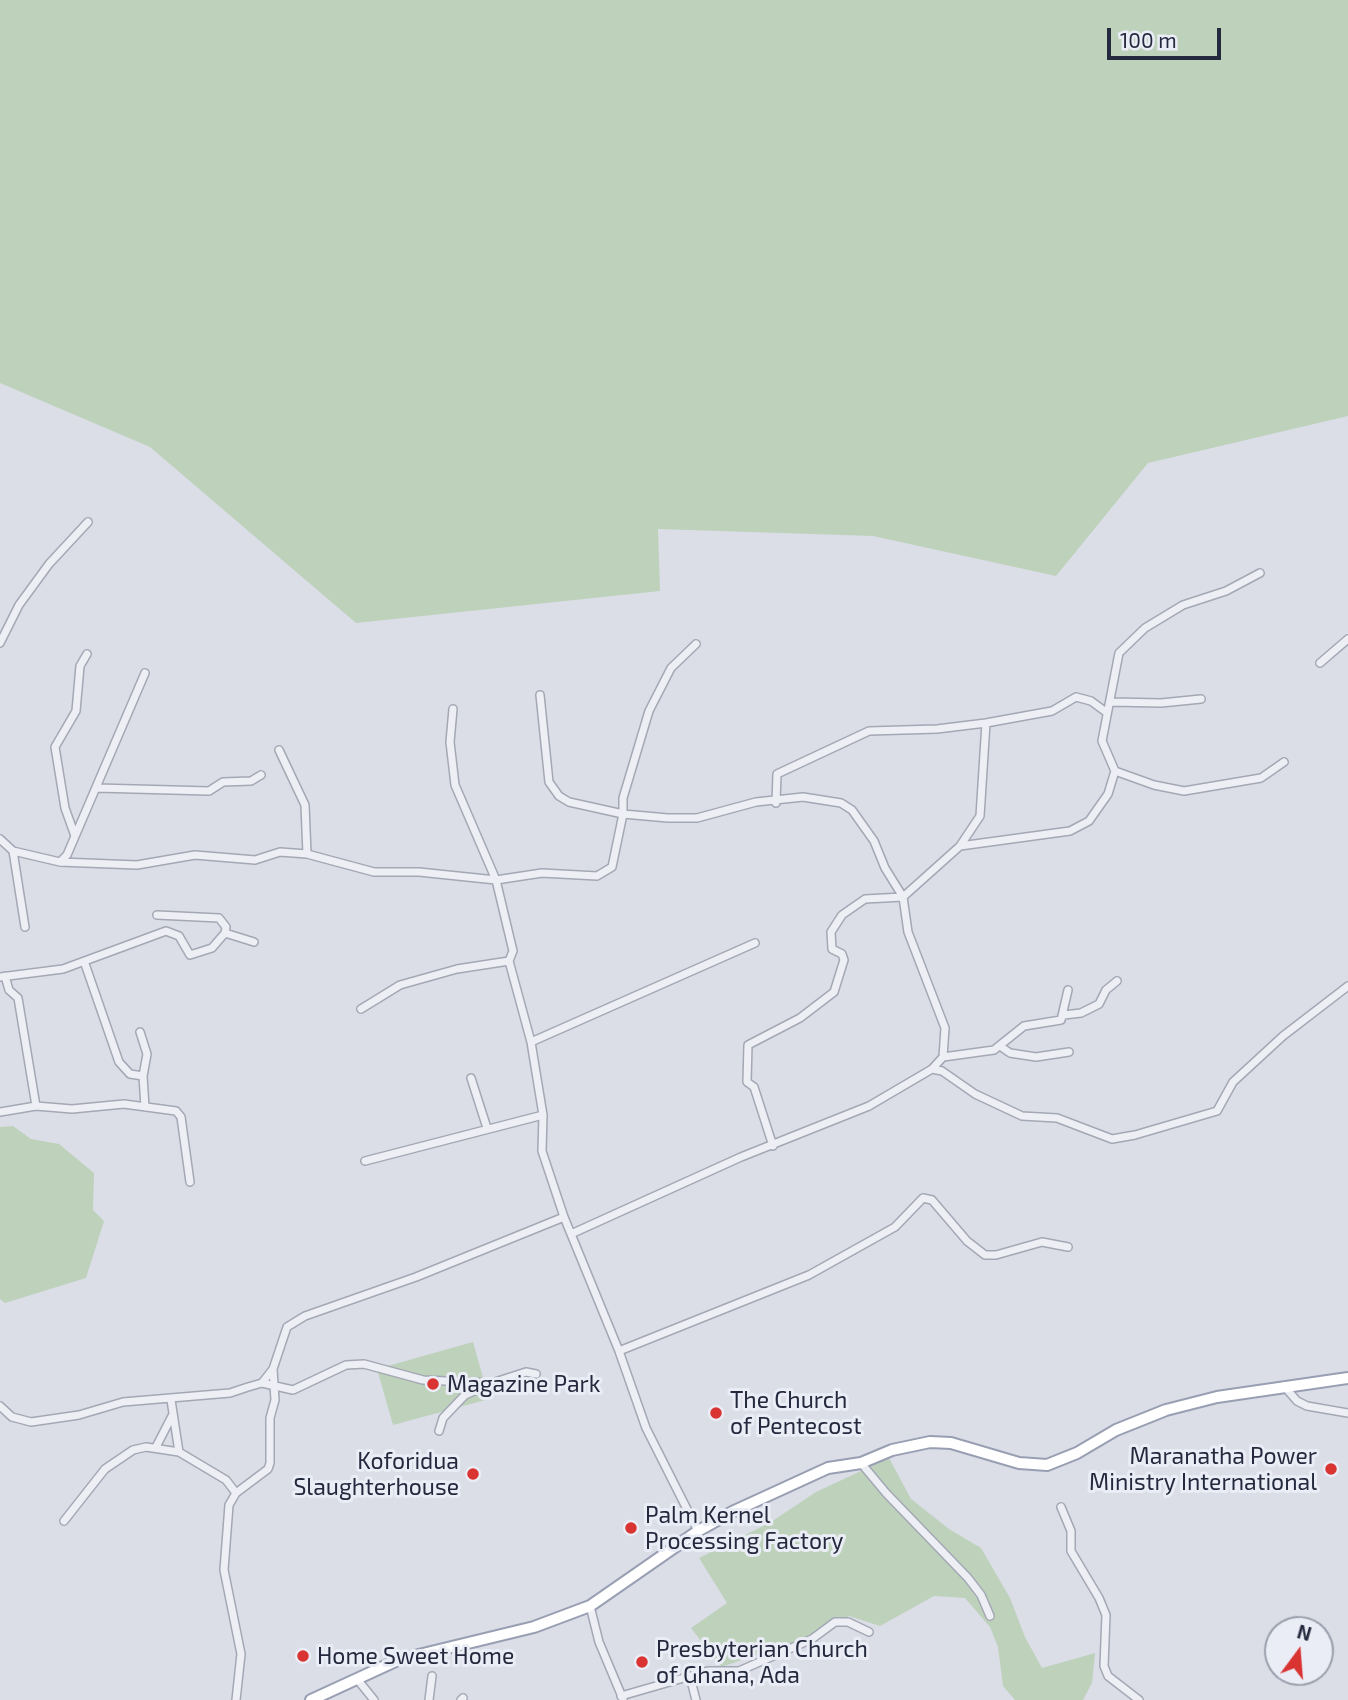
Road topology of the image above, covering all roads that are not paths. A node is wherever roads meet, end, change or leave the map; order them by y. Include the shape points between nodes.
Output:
1 (88, 522) dead end
2 (1260, 573) dead end
3 (1348, 639) edge
4 (0, 643) edge
5 (696, 644) dead end
6 (87, 654) dead end
7 (1320, 663) dead end
8 (145, 673) dead end
9 (540, 695) dead end
10 (1201, 699) dead end
11 (1111, 702) junction
12 (453, 709) dead end
13 (1106, 712) junction
14 (986, 723) junction
15 (279, 750) dead end
16 (1284, 762) dead end
17 (1115, 771) junction
18 (261, 775) dead end
19 (97, 788) junction
20 (776, 803) junction
21 (623, 814) junction
22 (75, 837) junction
23 (0, 839) edge
24 (960, 846) junction
25 (13, 851) junction
26 (307, 854) junction
27 (67, 855) junction
28 (60, 862) junction
29 (75, 863) junction
30 (496, 880) junction
31 (903, 897) junction
32 (157, 915) dead end
33 (25, 927) dead end
34 (225, 933) junction
35 (254, 942) dead end
36 (755, 943) dead end
37 (84, 961) junction
38 (509, 961) junction
39 (2, 977) edge
40 (1117, 981) dead end
41 (1348, 986) edge
42 (1068, 990) dead end
43 (361, 1009) dead end
44 (1064, 1015) junction
45 (140, 1032) dead end
46 (531, 1042) junction
47 (1000, 1046) junction
48 (1069, 1052) dead end
49 (943, 1057) junction
50 (932, 1069) junction
51 (143, 1076) junction
52 (471, 1078) dead end
53 (36, 1106) junction
54 (145, 1107) junction
55 (0, 1112) edge
56 (543, 1115) junction
57 (487, 1128) junction
58 (773, 1146) junction
59 (365, 1161) dead end
60 (190, 1182) dead end
61 (564, 1217) junction
62 (571, 1234) junction
63 (1068, 1247) dead end
64 (619, 1351) junction
65 (273, 1369) junction
66 (536, 1374) dead end
67 (1348, 1378) edge
68 (261, 1382) junction
69 (492, 1383) junction
70 (274, 1384) junction
71 (1283, 1385) junction
72 (171, 1400) junction
73 (0, 1406) edge
74 (1348, 1413) edge
75 (172, 1415) junction
76 (439, 1431) dead end
77 (156, 1447) junction
78 (178, 1452) junction
79 (861, 1463) junction
80 (236, 1493) junction
81 (1061, 1507) dead end
82 (64, 1521) dead end
83 (698, 1531) junction
84 (590, 1606) junction
85 (990, 1616) dead end
86 (869, 1632) dead end
87 (432, 1676) dead end
88 (690, 1677) junction
89 (357, 1679) junction
90 (622, 1698) edge
91 (236, 1700) edge
92 (311, 1700) edge
93 (374, 1700) edge
94 (429, 1700) edge
95 (696, 1700) edge
96 (1139, 1700) edge

1 - 4 street via 19,605
2 - 11 street via 1226,591 1182,605 1137,634 1115,662
3 - 7 street
5 - 21 street via 671,668 649,711 623,798
6 - 22 street via 80,666 76,711 55,747
8 - 19 street
9 - 21 street via 549,782 569,802
10 - 11 street
11 - 13 street
12 - 30 street via 450,742 455,785
13 - 14 street via 1076,696 1052,711
13 - 17 street via 1102,741
14 - 20 street via 869,731 776,774
14 - 24 street via 981,816
15 - 26 street via 305,805
16 - 17 street via 1261,778 1184,791
17 - 24 street via 1108,794 1079,828
18 - 19 street via 251,781 223,782 209,791
19 - 22 street
20 - 21 street via 756,802 697,818
20 - 31 street via 803,797 849,806 874,841
21 - 30 street via 612,867 597,876 527,874
22 - 27 street
23 - 25 street
24 - 31 street
25 - 28 street
25 - 33 street
26 - 29 street via 280,852 254,860 185,856 137,865
26 - 30 street via 374,872
27 - 28 street
27 - 29 street
28 - 29 street
30 - 38 street via 513,951
31 - 49 street via 908,932 945,1028
31 - 58 street via 865,899 842,915 831,932 832,949 844,960 834,992 800,1018 748,1045 747,1082 754,1087
32 - 34 street via 219,918
34 - 35 street
34 - 37 street via 212,948 199,954 190,955 179,936 166,931
36 - 46 street
37 - 39 street via 39,974
37 - 51 street via 119,1062 130,1074
38 - 43 street via 400,985
38 - 46 street
39 - 53 street via 18,998
40 - 44 street via 1100,1004
41 - 50 street via 1233,1082 1217,1111 1135,1135 1112,1139 1057,1118 1022,1116
42 - 44 street
44 - 47 street via 1055,1022 1024,1026
45 - 51 street via 147,1054
46 - 56 street
47 - 48 street via 1006,1052 1035,1057
47 - 49 street
49 - 50 street
50 - 58 street via 869,1105
51 - 54 street
52 - 57 street
53 - 54 street
53 - 55 street
54 - 60 street via 179,1113
56 - 57 street
56 - 61 street via 542,1151
57 - 59 street
58 - 62 street
61 - 62 street
61 - 65 street via 305,1316 287,1327
62 - 64 street
63 - 64 street via 1042,1242 985,1255 932,1200 923,1198 895,1227 809,1275
64 - 83 street via 646,1428
65 - 68 street
65 - 70 street
66 - 69 street via 526,1372
67 - 71 main road
68 - 70 street
68 - 72 street via 230,1393
69 - 70 street via 423,1380 364,1364 346,1365 293,1391
69 - 76 street via 466,1395 443,1418
70 - 80 street via 271,1464
71 - 74 street via 1307,1406
71 - 79 main road via 1166,1410 1047,1465 930,1442
72 - 73 street via 123,1402 31,1422 12,1418
72 - 75 street
75 - 77 street
75 - 78 street
77 - 78 street
77 - 82 street via 132,1450 106,1469
78 - 80 street via 226,1480
79 - 83 main road via 828,1468
79 - 85 street via 968,1578
80 - 91 street via 229,1505 224,1570 241,1654
81 - 96 street via 1072,1531 1071,1551 1100,1598 1105,1615 1104,1666 1108,1676
83 - 84 main road
84 - 89 main road via 534,1627 398,1660
84 - 90 street
86 - 88 street via 848,1622 835,1622 812,1639 739,1671 708,1671
87 - 94 street
88 - 90 street
88 - 95 street
89 - 92 main road
89 - 93 street

